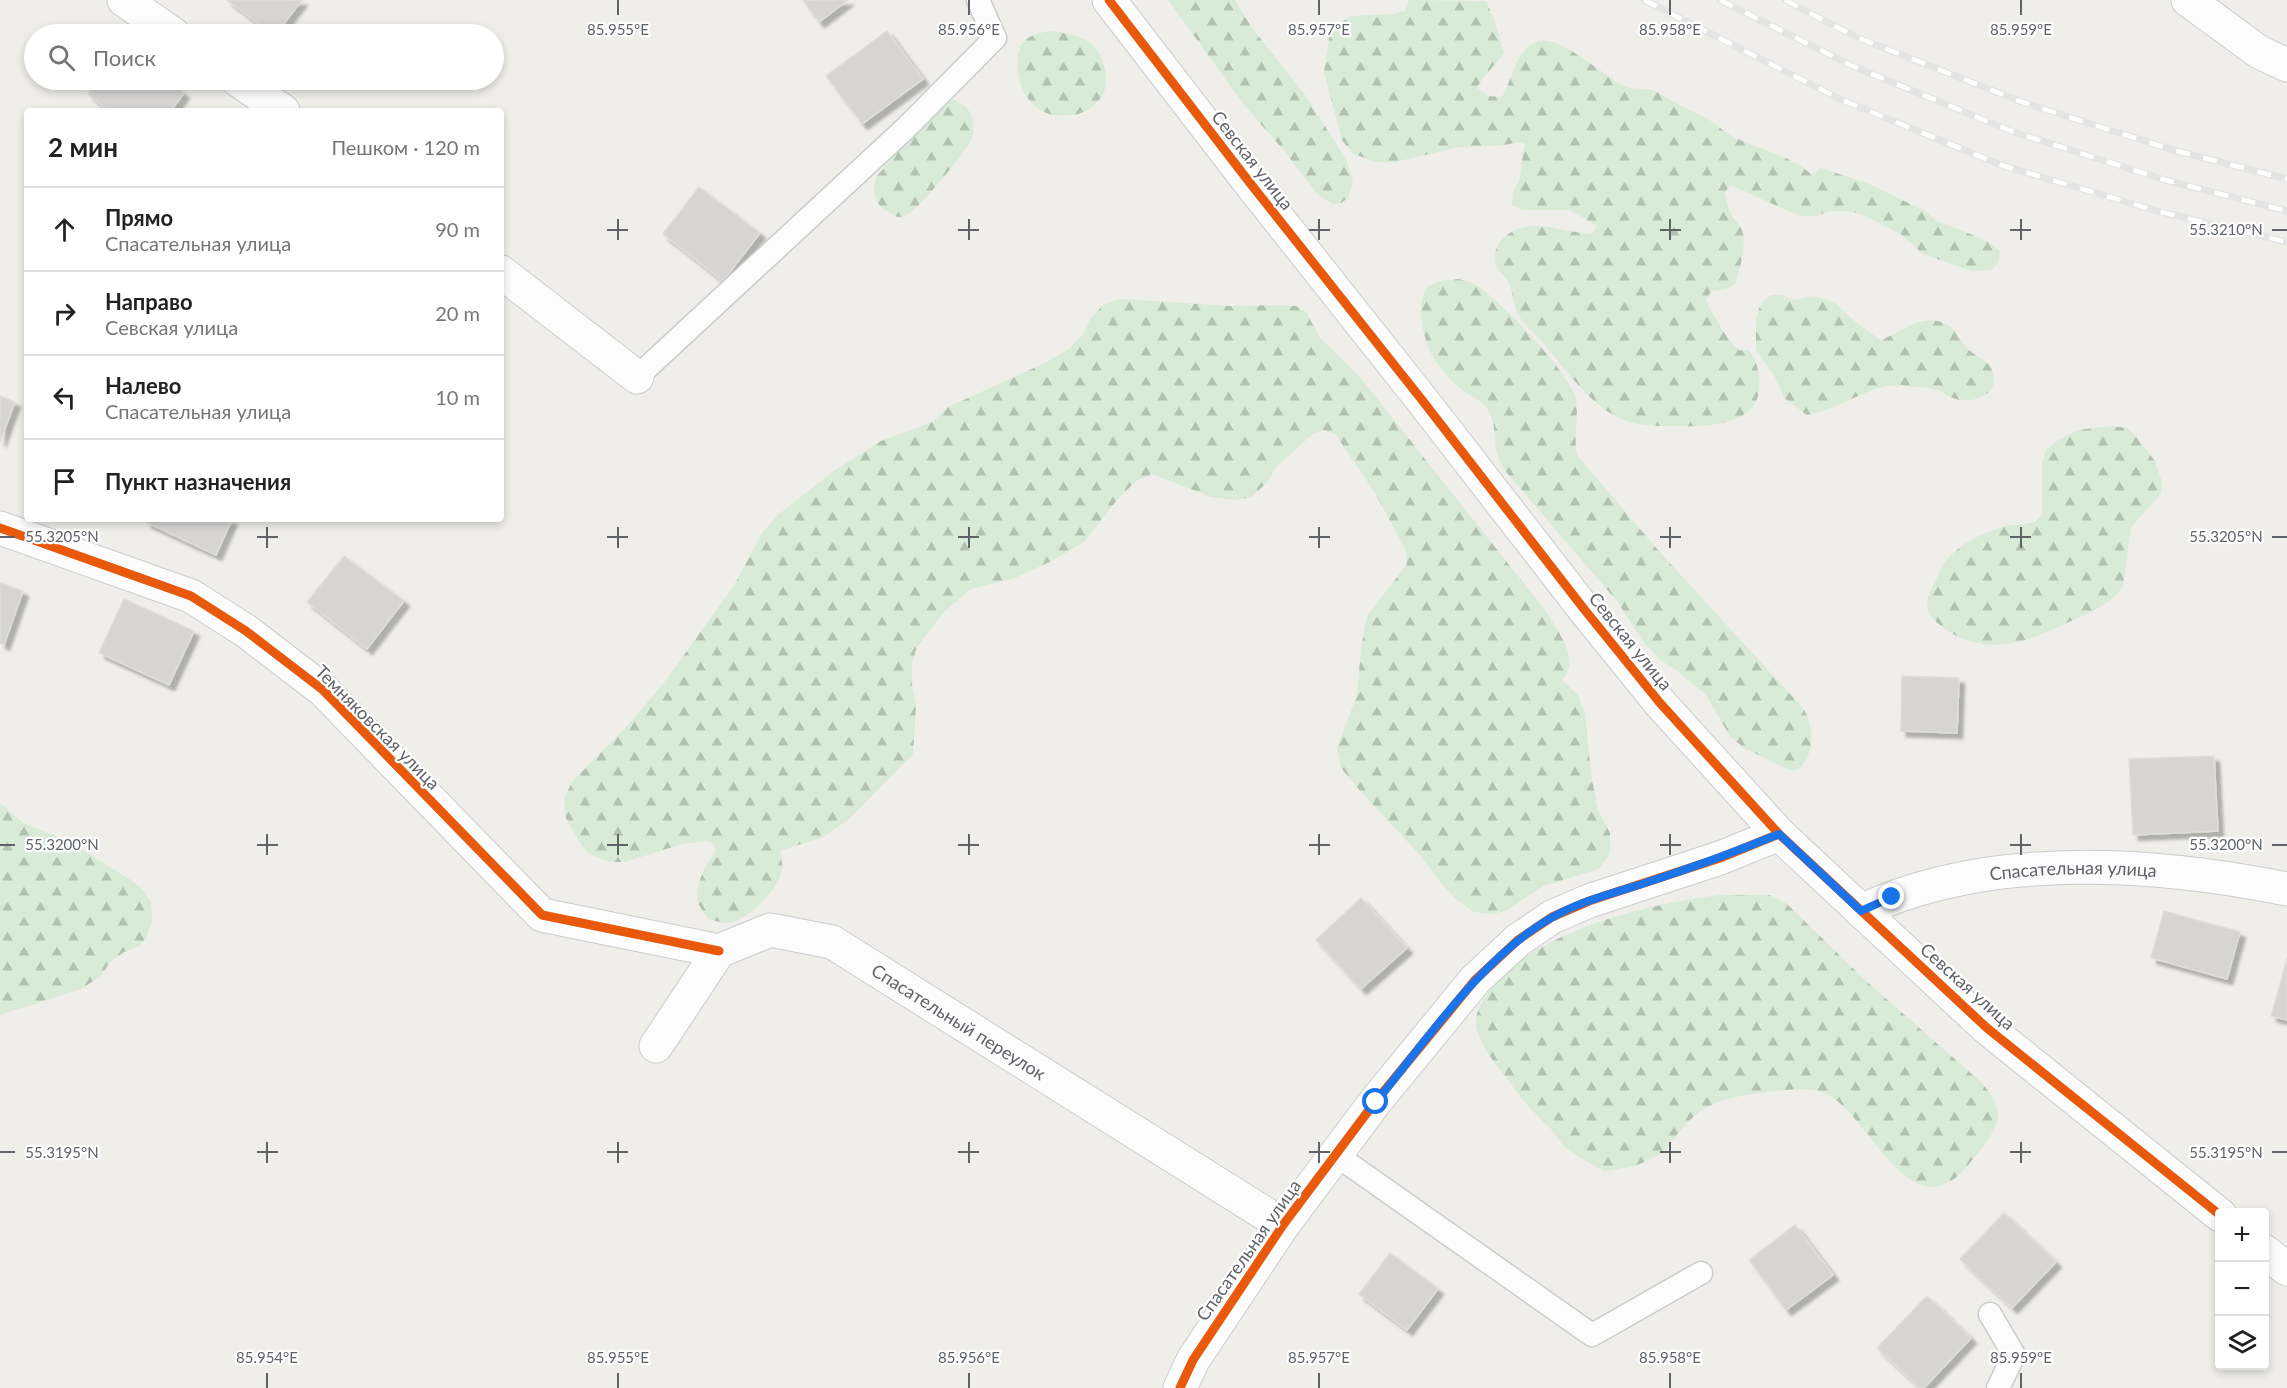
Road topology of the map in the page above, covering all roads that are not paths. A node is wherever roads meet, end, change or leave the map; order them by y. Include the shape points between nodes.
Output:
1 (124, 0) edge
2 (978, 0) edge
3 (1109, 0) edge
4 (2188, 0) edge
5 (159, 24) edge
6 (2287, 65) edge
7 (253, 90) edge
8 (279, 108) edge
9 (504, 274) edge
10 (637, 377) joint
11 (0, 528) edge
12 (1779, 834) junction
13 (2287, 889) edge
14 (1861, 911) junction
15 (718, 951) junction
16 (656, 1046) dead end
17 (1336, 1155) junction
18 (2215, 1211) edge
19 (1283, 1225) junction
20 (2269, 1254) edge
21 (2287, 1269) edge
22 (1701, 1273) dead end
23 (1990, 1314) dead end
24 (1180, 1388) edge
25 (1998, 1388) edge

1 - 5 street
2 - 10 lane via 995,38 908,126
3 - 12 street, Севская улица via 1584,609 1660,703
4 - 6 street via 2259,52
7 - 8 street
9 - 10 street
11 - 15 street, Темняковская улица via 191,596 246,631 322,690 542,915
12 - 14 street, Севская улица
12 - 17 street, Спасательная улица via 1720,858 1589,901 1552,917 1518,940 1475,980
13 - 14 street, Спасательная улица via 2198,875 2063,868 1925,886
14 - 18 street, Севская улица via 1987,1028
15 - 16 street
15 - 19 street, Спасательный переулок via 770,930 832,942
17 - 19 street, Спасательная улица
17 - 22 lane via 1592,1335
19 - 24 street, Спасательная улица via 1193,1360
20 - 21 street
23 - 25 lane via 2014,1355

